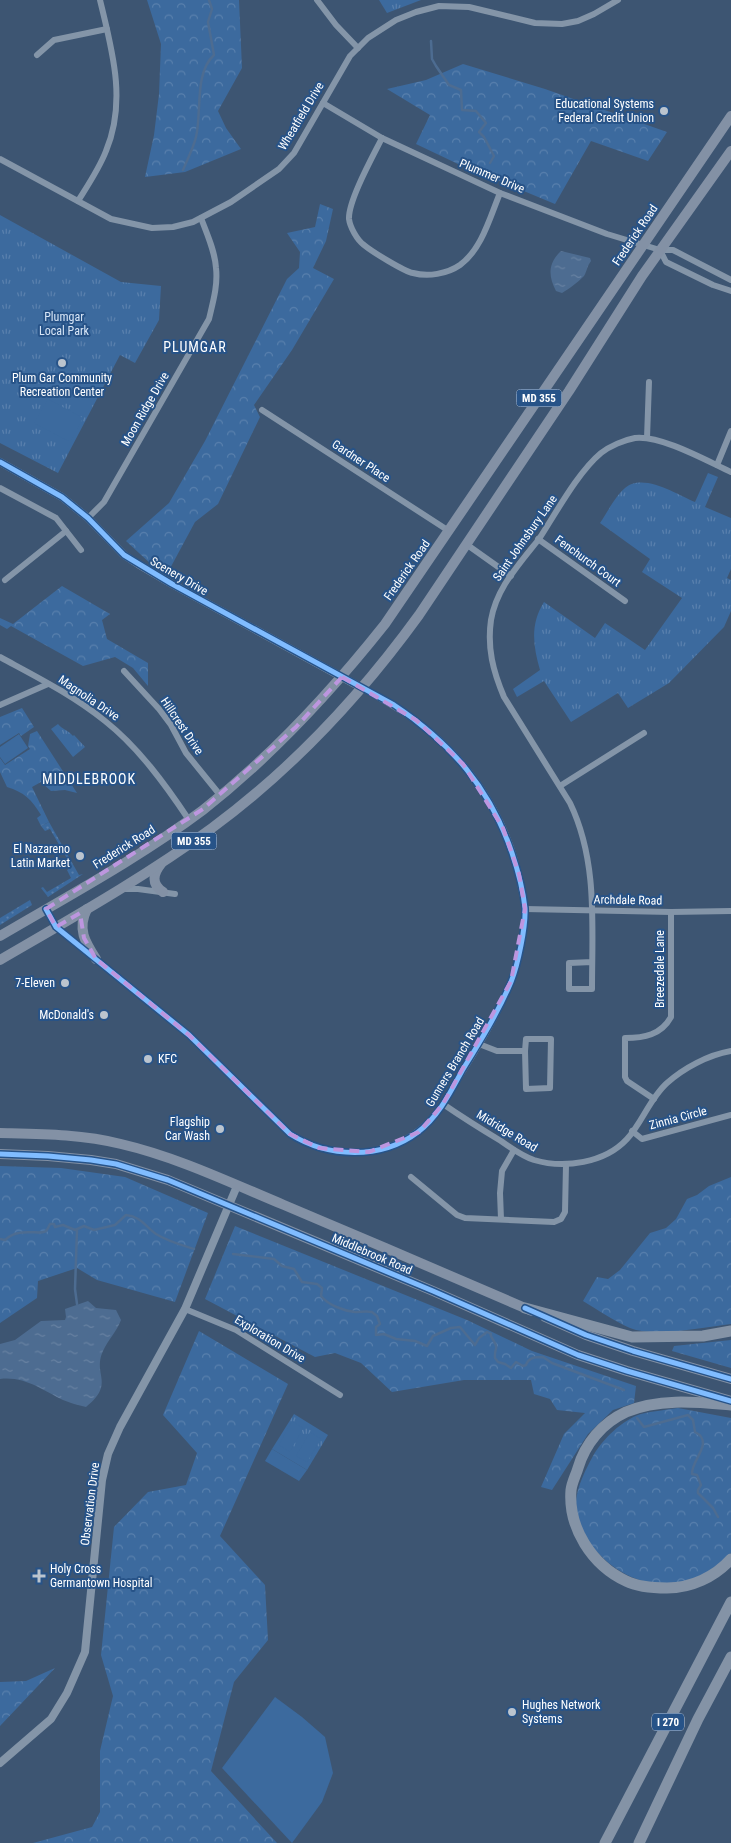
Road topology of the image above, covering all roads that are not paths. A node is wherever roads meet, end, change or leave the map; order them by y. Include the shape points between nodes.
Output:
1 (100, 0) edge
2 (317, 0) edge
3 (618, 0) edge
4 (107, 29) junction
5 (358, 48) junction
6 (37, 55) dead end
7 (323, 103) junction
8 (731, 116) edge
9 (382, 138) junction
10 (731, 150) edge
11 (0, 159) edge
12 (500, 193) junction
13 (78, 201) junction
14 (201, 218) junction
15 (644, 246) junction
16 (660, 250) junction
17 (731, 280) edge
18 (731, 290) edge
19 (649, 382) dead end
20 (262, 410) dead end
21 (731, 431) edge
22 (647, 438) junction
23 (0, 462) edge
24 (716, 465) junction
25 (731, 472) edge
26 (0, 488) edge
27 (88, 518) junction
28 (66, 531) junction
29 (449, 531) junction
30 (538, 538) junction
31 (466, 544) junction
32 (81, 550) dead end
33 (511, 576) junction
34 (5, 580) dead end
35 (625, 601) dead end
36 (0, 657) edge
37 (124, 671) dead end
38 (342, 677) junction
39 (48, 684) junction
40 (362, 688) junction
41 (0, 705) edge
42 (644, 733) dead end
43 (560, 786) junction
44 (220, 795) junction
45 (189, 820) junction
46 (163, 862) junction
47 (117, 890) junction
48 (163, 892) junction
49 (175, 894) dead end
50 (46, 909) junction
51 (87, 909) junction
52 (525, 909) junction
53 (592, 910) junction
54 (731, 910) edge
55 (671, 912) junction
56 (56, 927) junction
57 (0, 936) edge
58 (0, 960) edge
59 (96, 960) junction
60 (592, 962) junction
61 (479, 1044) junction
62 (525, 1050) junction
63 (731, 1050) edge
64 (654, 1099) junction
65 (442, 1104) junction
66 (731, 1115) edge
67 (632, 1131) junction
68 (0, 1133) edge
69 (514, 1150) junction
70 (0, 1154) edge
71 (566, 1165) junction
72 (411, 1177) dead end
73 (237, 1186) junction
74 (230, 1205) junction
75 (500, 1219) junction
76 (525, 1308) junction
77 (185, 1309) junction
78 (731, 1331) edge
79 (731, 1379) edge
80 (340, 1395) dead end
81 (731, 1401) edge
82 (731, 1405) edge
83 (731, 1559) edge
84 (731, 1602) edge
85 (731, 1657) edge
86 (0, 1763) edge
87 (605, 1843) edge
88 (639, 1843) edge

1 - 4 street
2 - 5 street
3 - 5 street, Wheatfield Drive via 578,21 562,24 535,24 468,7 439,6 396,20
4 - 6 street via 54,40
4 - 13 street via 115,67 116,120 106,151
5 - 7 street, Wheatfield Drive
7 - 9 street, Plummer Drive
7 - 14 street, Wheatfield Drive via 294,153 279,169
8 - 15 main road, Frederick Road / MD 355
9 - 12 street, Plummer Drive
9 - 12 street via 350,207 350,220 362,244 412,273 444,273 462,264 474,252
10 - 16 main road, MD 355
11 - 13 street, Wheatfield Drive
12 - 15 street, Plummer Drive
13 - 14 street, Wheatfield Drive via 111,219 152,228 173,227
14 - 27 street, Moon Ridge Drive via 216,267 209,319 104,502
15 - 16 street, Plummer Drive
15 - 29 main road, Frederick Road / MD 355
16 - 17 street, Plummer Drive via 673,250
16 - 18 street via 666,262 713,285
16 - 31 main road, MD 355
19 - 22 street
20 - 29 street, Gardner Place
21 - 24 street
22 - 24 street, Saint Johnsbury Lane
22 - 30 street, Saint Johnsbury Lane via 621,442 601,453
23 - 27 street, Scenery Drive via 62,497
24 - 25 street, Saint Johnsbury Lane
26 - 28 street via 52,515
27 - 38 street, Scenery Drive via 124,555 138,564
28 - 32 street
28 - 34 street
29 - 38 main road, Frederick Road / MD 355 via 385,624
30 - 33 street, Saint Johnsbury Lane
30 - 35 street, Fenchurch Court
31 - 33 street
31 - 40 main road, MD 355 via 404,635
33 - 43 street, Saint Johnsbury Lane via 492,618 489,643 493,669 504,697
36 - 39 street, Magnolia Drive
37 - 44 street, Hillcrest Drive via 159,709 186,753
38 - 40 street, Scenery Drive
38 - 44 main road, Frederick Road / MD 355 via 296,727
39 - 41 street
39 - 45 street, Magnolia Drive via 97,715 122,736
40 - 46 main road, MD 355 via 280,772 212,828
40 - 52 street, Gunners Branch Road via 416,720 463,764 485,794 503,828 519,874
42 - 43 street
43 - 53 street, Saint Johnsbury Lane via 578,818 584,838 591,878
44 - 45 main road, Frederick Road / MD 355
45 - 50 main road, Frederick Road / MD 355
46 - 47 main road, MD 355
46 - 48 main road via 154,878 156,886
47 - 48 street
47 - 51 main road, MD 355
48 - 49 street
50 - 56 street, Gunners Branch Road
50 - 57 main road, Frederick Road / MD 355
51 - 56 main road, MD 355
51 - 59 main road via 82,932
52 - 53 street, Archdale Road
52 - 61 street, Gunners Branch Road via 519,953 511,981
53 - 55 street, Archdale Road
53 - 60 street, Saint Johnsbury Lane
54 - 55 street, Archdale Road
55 - 64 street, Breezedale Lane via 671,1017 668,1023 648,1037 625,1038 625,1077
56 - 58 main road, MD 355
56 - 59 street, Gunners Branch Road
59 - 65 street, Gunners Branch Road via 189,1035 302,1142 342,1152 383,1149 419,1132
60 - 60 street, Saint Johnsbury Lane via 592,989 569,989 569,963
61 - 62 street via 497,1051
61 - 65 street, Gunners Branch Road
62 - 62 street via 526,1039 551,1039 550,1088 526,1089
63 - 64 street, Midridge Road via 683,1072 666,1084
64 - 67 street, Midridge Road
65 - 69 street, Midridge Road
66 - 67 street, Zinnia Circle via 642,1139
67 - 71 street, Midridge Road via 611,1151
68 - 73 main road, Middlebrook Road via 49,1134 121,1144 175,1160
69 - 71 street, Midridge Road via 532,1160
69 - 75 street via 502,1171
70 - 74 main road, Middlebrook Road via 116,1164 168,1180
71 - 75 street via 565,1212 561,1219 554,1222
72 - 75 street via 458,1215
73 - 74 street, Observation Drive
73 - 76 main road, Middlebrook Road
74 - 77 street, Observation Drive
74 - 81 main road, Middlebrook Road via 578,1355
76 - 78 highway via 632,1337 703,1336
76 - 79 main road, Middlebrook Road via 586,1335
77 - 80 street, Exploration Drive via 236,1330
77 - 86 street, Observation Drive via 108,1454 102,1480 85,1652 67,1694 51,1719
82 - 83 highway via 679,1401 626,1412 595,1435 582,1454 571,1489 572,1514 579,1535 605,1569 628,1582 654,1588 676,1588 712,1575
84 - 87 highway, I 270
85 - 88 highway, I 270

